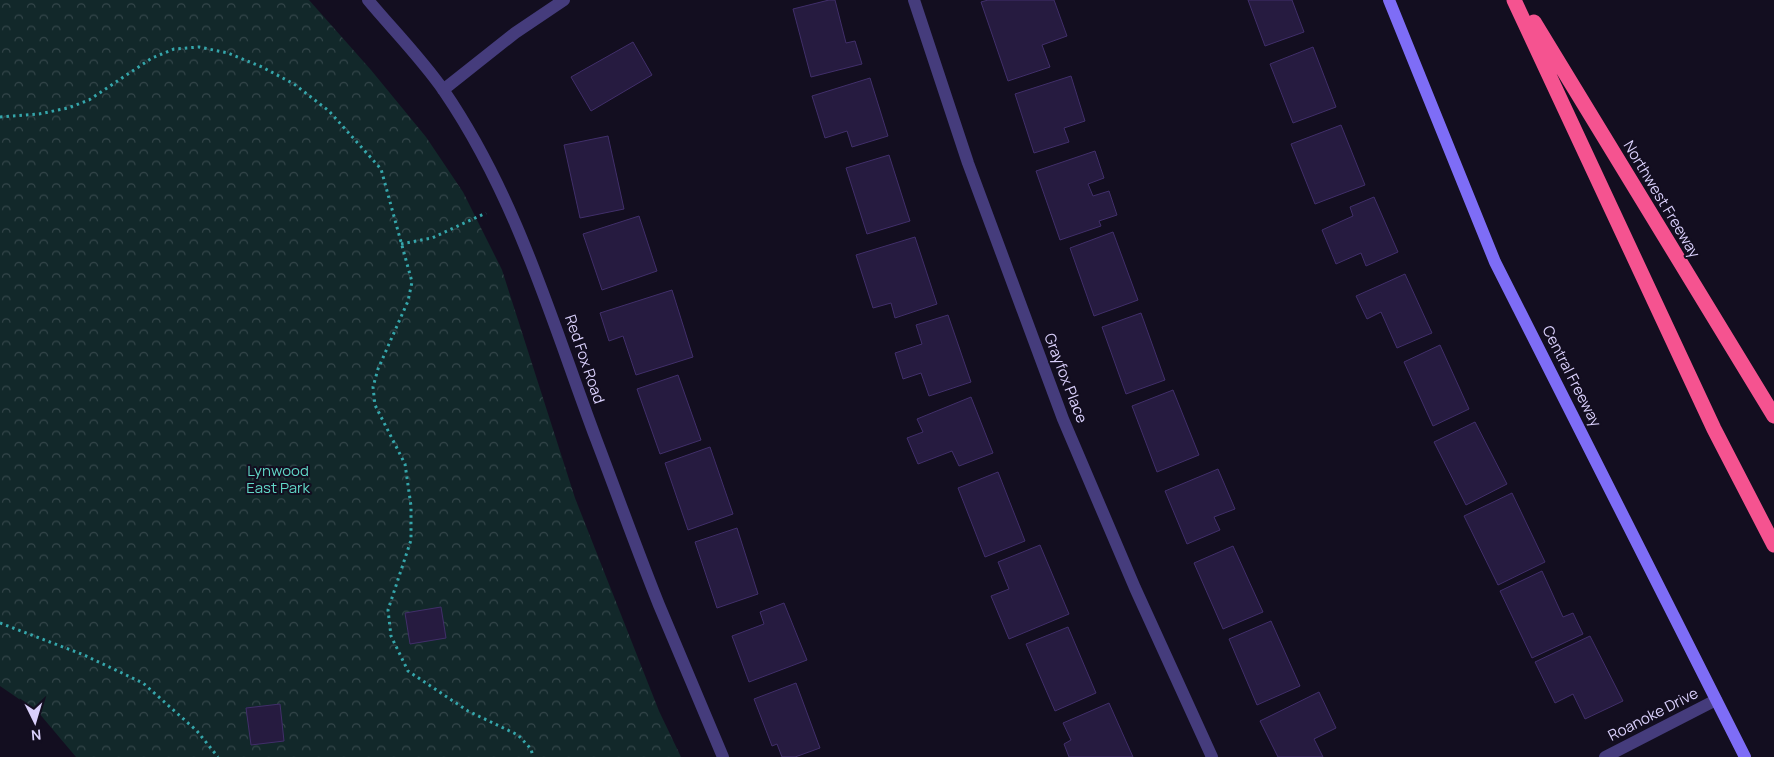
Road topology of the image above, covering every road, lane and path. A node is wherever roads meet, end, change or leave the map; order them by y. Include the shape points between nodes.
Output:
1 (368, 0) edge
2 (564, 0) edge
3 (914, 0) edge
4 (1389, 0) edge
5 (1514, 0) edge
6 (1520, 0) edge
7 (443, 90) junction
8 (0, 117) edge
9 (506, 203) junction
10 (402, 244) junction
11 (1774, 416) edge
12 (1774, 545) edge
13 (0, 623) edge
14 (1716, 700) junction
15 (218, 757) edge
16 (533, 757) edge
17 (723, 757) edge
18 (1212, 757) edge
19 (1605, 757) edge
20 (1745, 757) edge

1 - 7 street, Red Fox Road
2 - 7 street via 515,33
3 - 18 street, Grayfox Place via 968,163 1063,419
4 - 14 main road, Central Freeway via 1495,262
5 - 12 highway via 1714,429
6 - 11 highway, Northwest Freeway
7 - 9 street, Red Fox Road via 483,154
8 - 10 path via 39,114 89,100 152,58 174,49 199,47 228,53 294,84 336,118 381,169
9 - 10 path via 432,238
9 - 17 street, Red Fox Road via 546,296 659,604
10 - 16 path via 412,282 408,302 372,387 375,405 406,464 411,506 411,540 388,610 390,636 408,671 468,711 518,735 531,749
13 - 15 path via 84,655 143,683 197,731
14 - 19 street, Roanoke Drive
14 - 20 main road, Central Freeway

